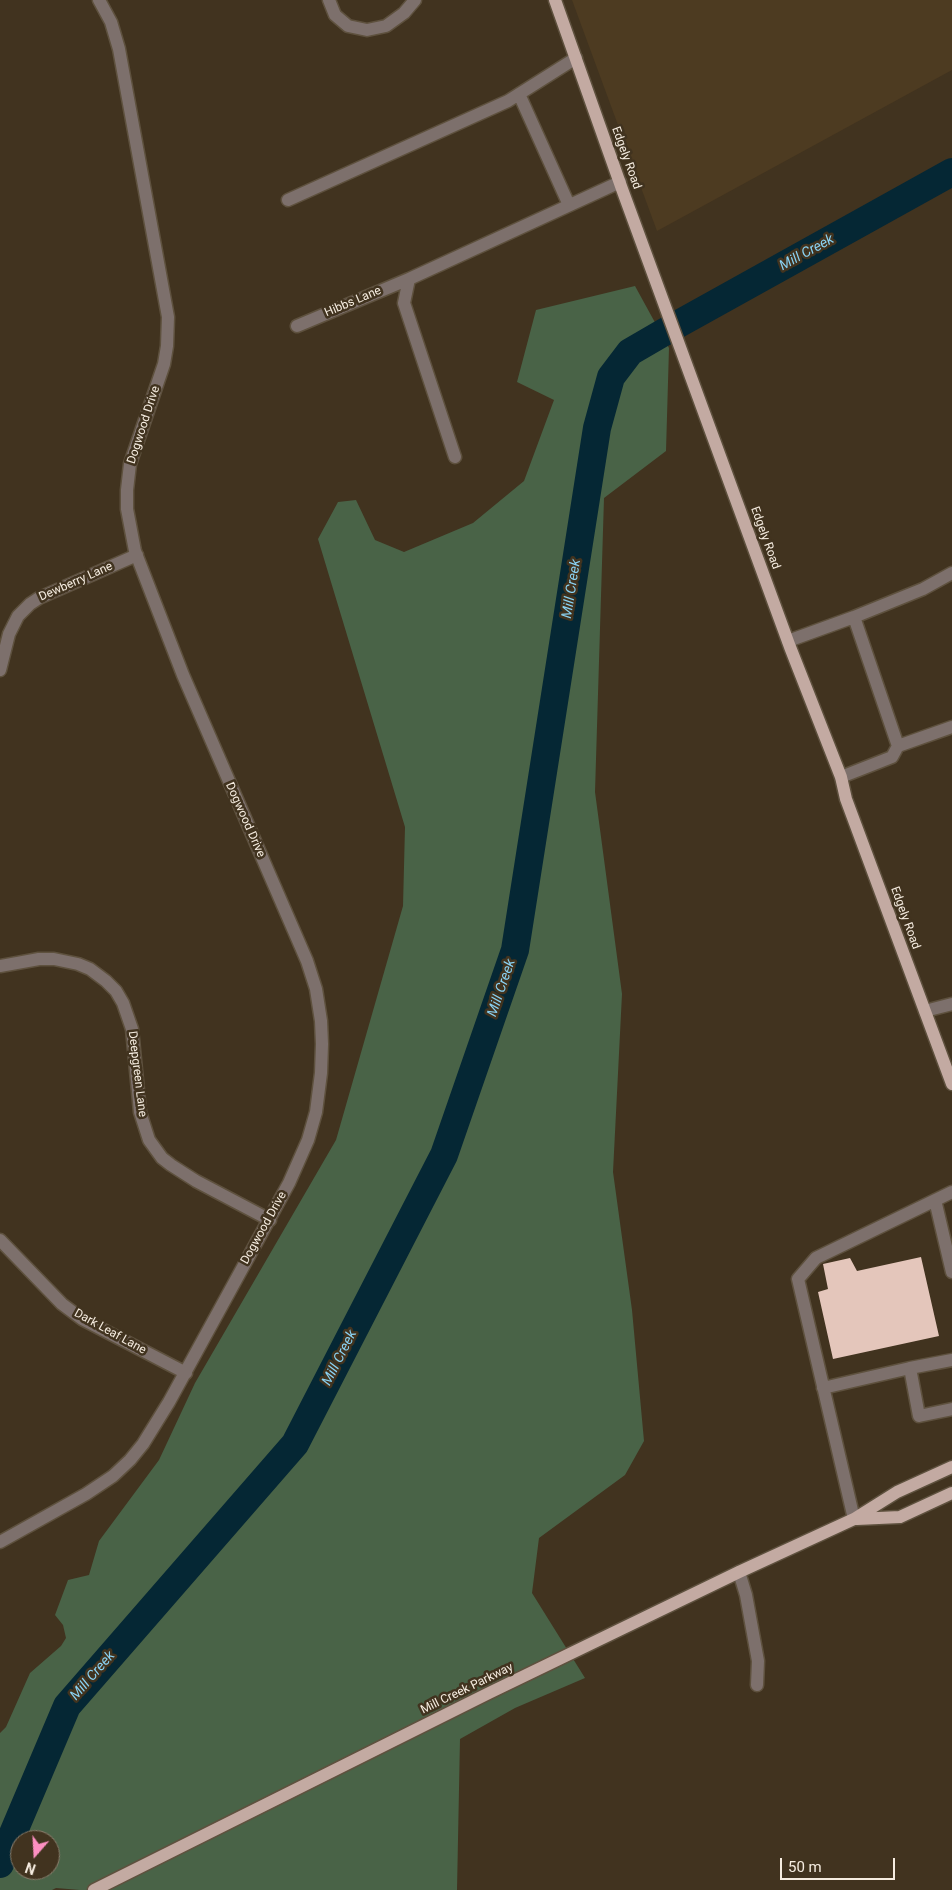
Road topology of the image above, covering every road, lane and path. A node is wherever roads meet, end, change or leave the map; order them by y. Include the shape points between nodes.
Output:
1 (99, 0) edge
2 (329, 0) edge
3 (415, 0) edge
4 (555, 0) edge
5 (576, 58) junction
6 (519, 94) junction
7 (620, 182) junction
8 (288, 200) dead end
9 (569, 205) junction
10 (409, 279) junction
11 (297, 326) dead end
12 (455, 457) dead end
13 (136, 555) junction
14 (952, 574) edge
15 (854, 617) junction
16 (788, 641) junction
17 (0, 670) edge
18 (952, 727) edge
19 (898, 746) junction
20 (841, 776) junction
21 (0, 966) edge
22 (952, 1004) edge
23 (925, 1011) junction
24 (952, 1084) edge
25 (952, 1192) edge
26 (935, 1200) junction
27 (270, 1220) junction
28 (0, 1240) edge
29 (952, 1272) edge
30 (952, 1360) edge
31 (910, 1368) junction
32 (186, 1373) junction
33 (824, 1388) junction
34 (952, 1409) edge
35 (952, 1467) edge
36 (952, 1493) edge
37 (854, 1520) junction
38 (0, 1542) edge
39 (739, 1572) junction
40 (757, 1685) dead end
41 (94, 1890) edge

1 - 13 street, Dogwood Drive via 111,22 119,49 168,317 164,364 130,464 127,509
2 - 3 street via 335,15 348,26 367,30 386,26
4 - 5 main road, Edgely Road
5 - 6 street
5 - 7 main road, Edgely Road
6 - 8 street
6 - 9 street
7 - 9 street, Hibbs Lane
7 - 16 main road, Edgely Road
9 - 10 street, Hibbs Lane
10 - 11 street, Hibbs Lane
10 - 12 street via 404,303
13 - 17 street, Dewberry Lane via 30,604 18,616 9,634
13 - 27 street, Dogwood Drive via 183,675 287,914 316,989 322,1044 316,1112 308,1140
14 - 15 street
15 - 16 street
15 - 19 street
16 - 20 main road, Edgely Road
18 - 19 street
19 - 20 street via 892,757
20 - 23 main road, Edgely Road via 846,799
21 - 27 street, Deepgreen Lane via 54,959 90,969 106,981 124,1003 132,1029 140,1112 149,1140 171,1165
22 - 23 street
23 - 24 main road, Edgely Road
25 - 26 street
26 - 29 street
26 - 33 street via 816,1258 798,1279
27 - 32 street, Dogwood Drive
28 - 32 street, Dark Leaf Lane via 62,1304 82,1319
30 - 31 street
31 - 33 street
31 - 34 street via 919,1416
32 - 38 street, Dogwood Drive via 143,1444 113,1476
33 - 37 street
35 - 37 main road, Mill Creek Parkway via 898,1492
36 - 37 main road, Mill Creek Parkway via 900,1517
37 - 39 main road, Mill Creek Parkway
39 - 40 street via 758,1661
39 - 41 main road, Mill Creek Parkway

